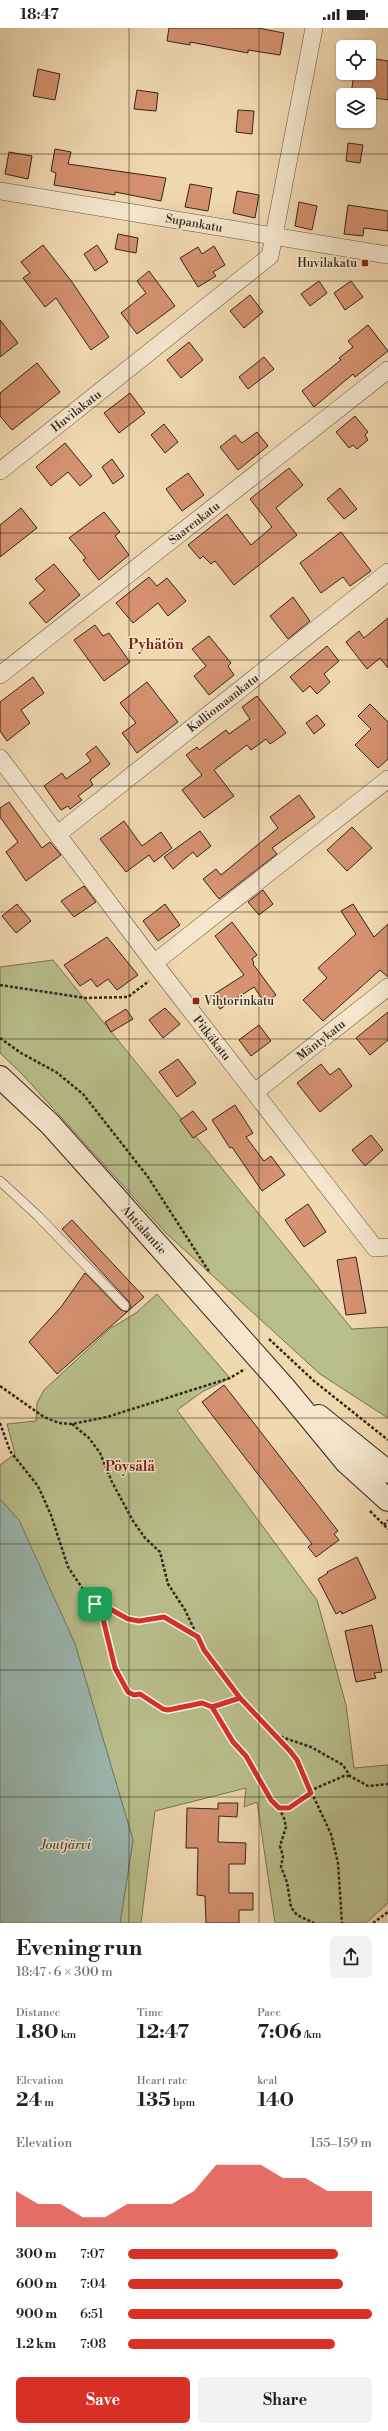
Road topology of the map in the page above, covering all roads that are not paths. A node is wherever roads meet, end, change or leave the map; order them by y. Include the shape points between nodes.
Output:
1 (314, 28) edge
2 (0, 191) edge
3 (274, 237) junction
4 (388, 255) edge
5 (388, 370) edge
6 (3, 462) edge
7 (388, 572) edge
8 (0, 675) edge
9 (0, 758) edge
10 (388, 779) edge
11 (58, 834) junction
12 (157, 968) junction
13 (388, 987) edge
14 (0, 1077) edge
15 (255, 1092) junction
16 (0, 1181) edge
17 (388, 1247) edge
18 (125, 1306) dead end
19 (284, 1387) junction
20 (388, 1472) edge
21 (388, 1500) edge

1 - 3 street, Huvilakatu
2 - 3 street, Supankatu
3 - 4 street, Supankatu
3 - 6 street, Huvilakatu via 270,256
5 - 8 street, Saarenkatu
7 - 11 street, Kalliomaankatu
9 - 11 street, Pitkäkatu
10 - 12 street
11 - 12 street, Pitkäkatu
12 - 15 street, Pitkäkatu
13 - 15 street, Mäntykatu
14 - 19 main road, Ahtialantie via 50,1124
15 - 17 street, Pitkäkatu via 375,1248
16 - 18 lane via 38,1216
19 - 20 main road, Ahtialantie
19 - 21 main road, Ahtialantie via 346,1462

